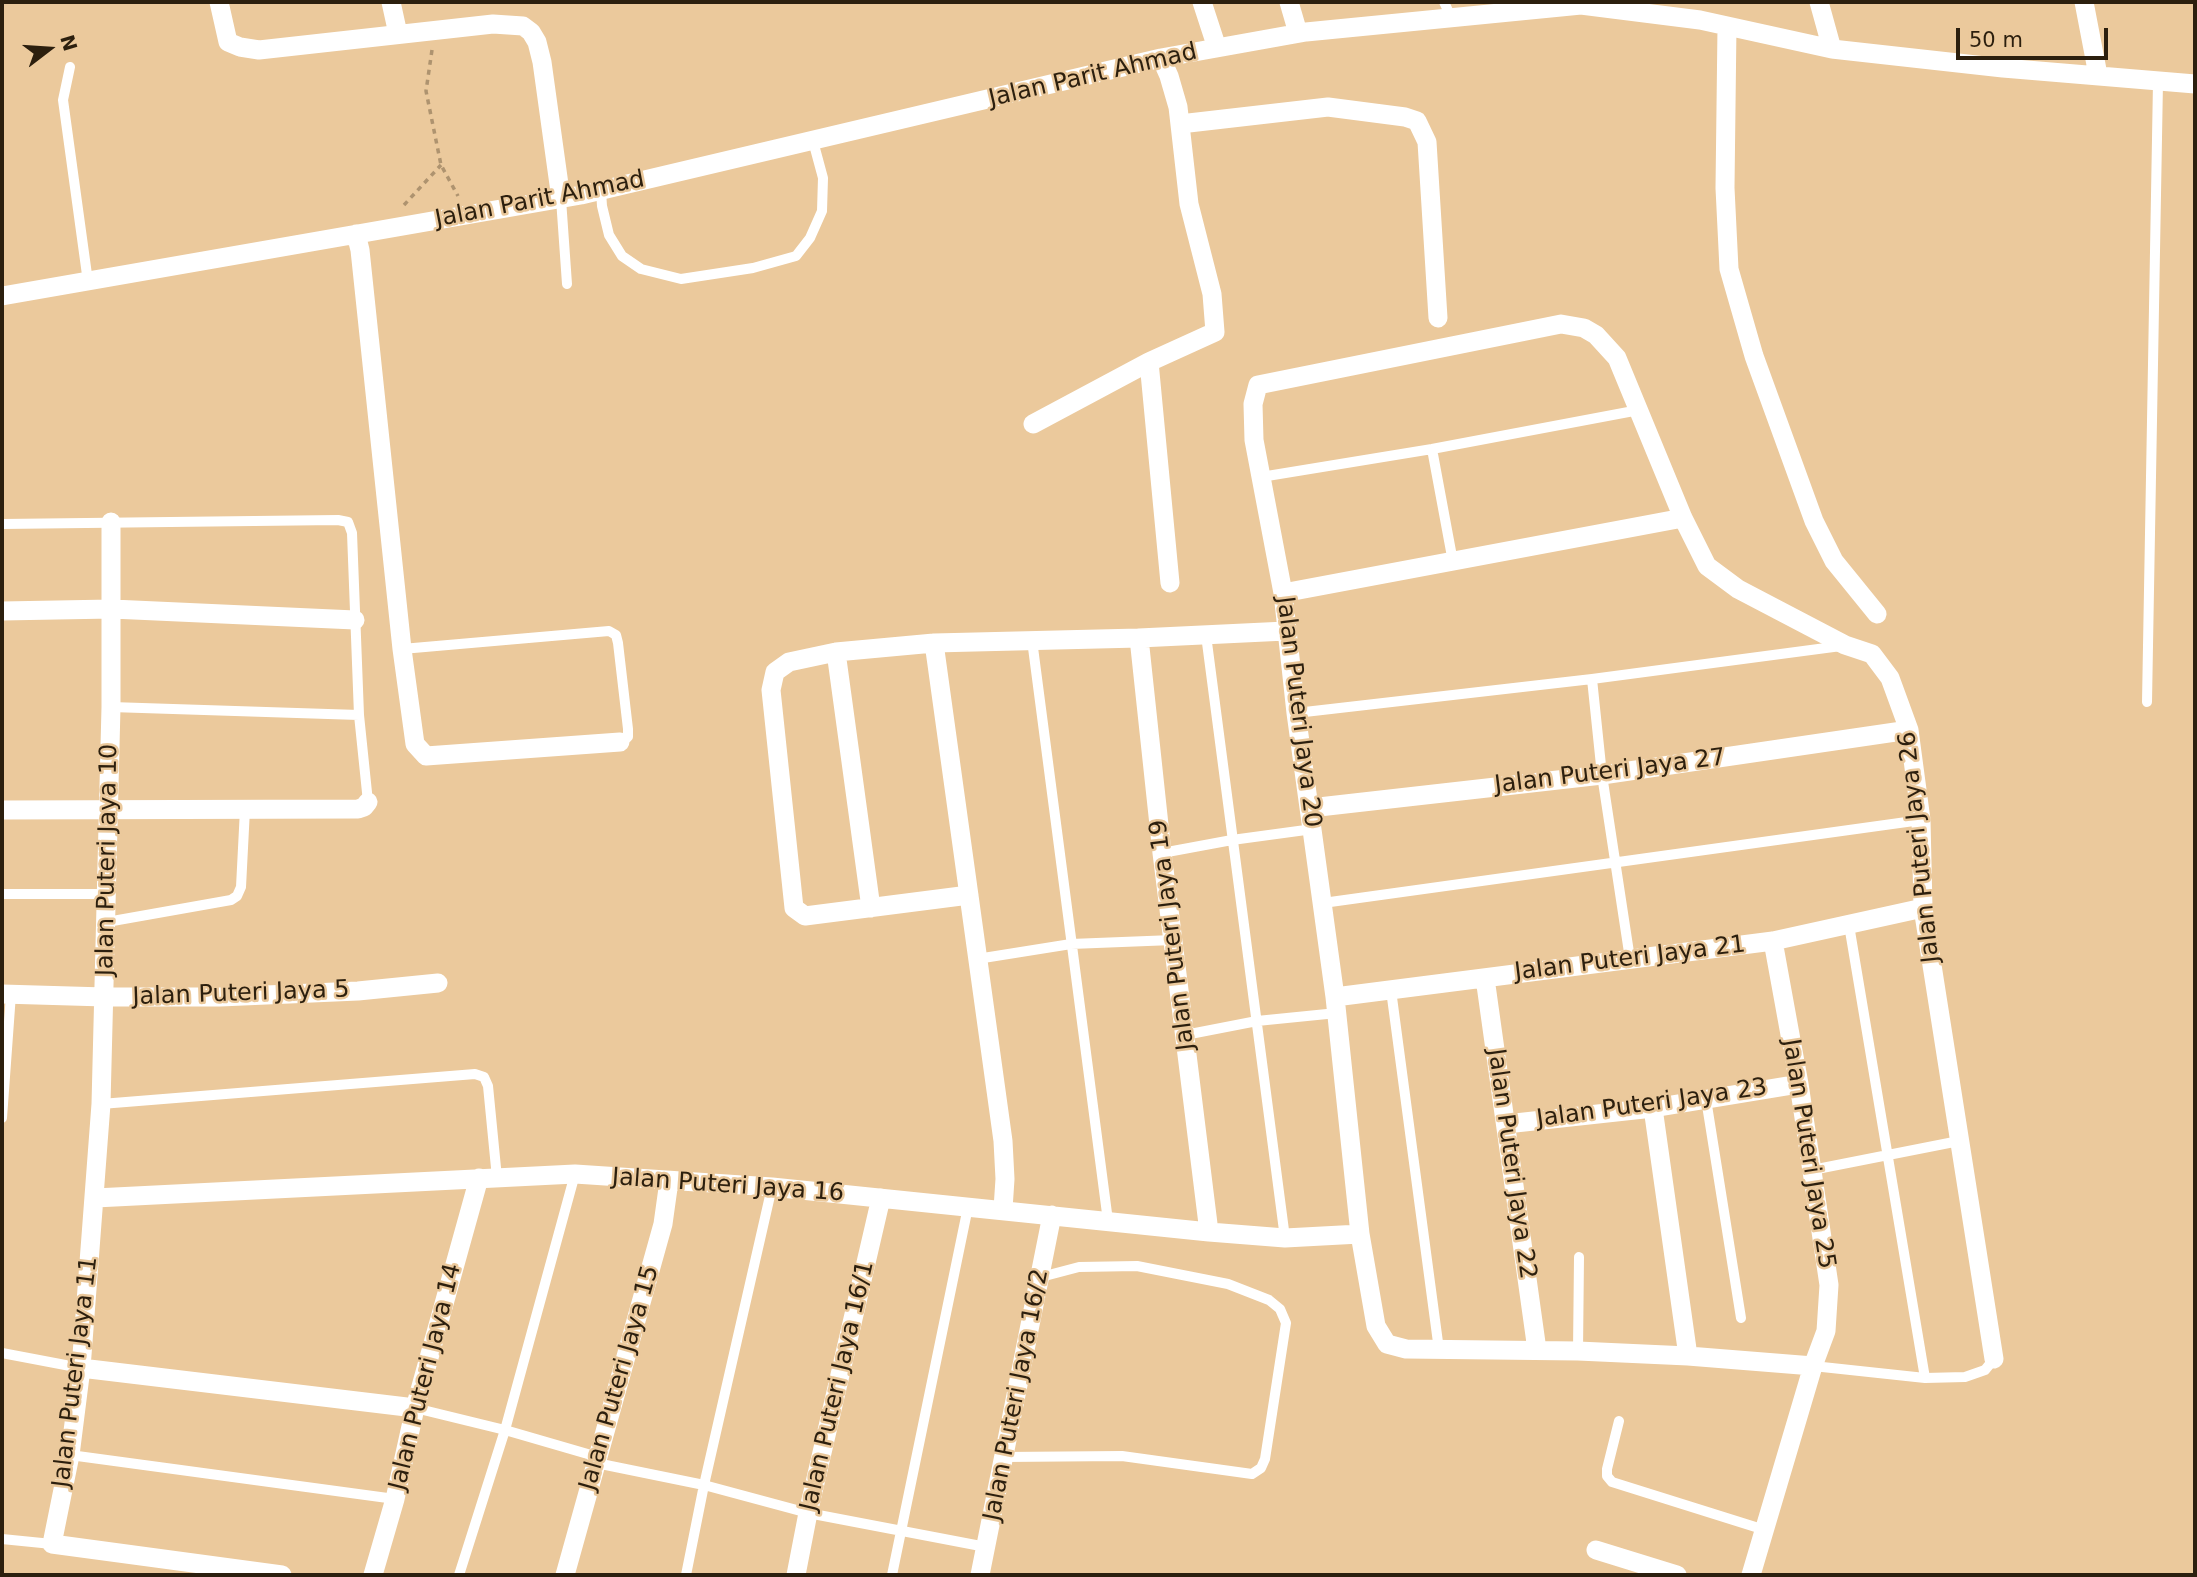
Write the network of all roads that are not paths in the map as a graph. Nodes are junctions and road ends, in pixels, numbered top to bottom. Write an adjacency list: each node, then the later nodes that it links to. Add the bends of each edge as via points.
1 (219, 2): 13 (street, via 228,42 240,47 259,50)
2 (391, 2): 13 (street)
3 (1202, 2): 14 (street)
4 (1289, 2): 12 (street)
5 (1819, 2): 15 (street)
6 (2084, 2): 18 (street)
7 (1581, 3): 8 (street, Jalan Parit Ahmad); 10 (street, Jalan Parit Ahmad)
8 (1516, 6): 9 (street, Jalan Parit Ahmad)
9 (1448, 10): 12 (street, Jalan Parit Ahmad)
10 (1697, 11): 11 (street, Jalan Parit Ahmad)
11 (1727, 26): 15 (street, Jalan Parit Ahmad); 44 (street, via 1729,269 1750,344 1814,521 1834,561)
12 (1298, 33): 14 (street, Jalan Parit Ahmad)
13 (398, 34): 24 (street, via 511,24 531,32 542,62)
14 (1217, 48): 17 (street, Jalan Parit Ahmad)
15 (1832, 49): 18 (street, Jalan Parit Ahmad)
16 (70, 67): 26 (lane, via 63,100)
17 (1165, 67): 21 (street); 22 (street, Jalan Parit Ahmad)
18 (2098, 75): 20 (street, Jalan Parit Ahmad)
19 (2195, 84): 20 (street, Jalan Parit Ahmad)
20 (2157, 89): 55 (lane)
21 (1179, 115): 29 (street, via 1328,107 1417,121 1427,142); 31 (street, via 1189,204 1212,294 1215,331)
22 (815, 146): 23 (street, Jalan Parit Ahmad); 23 (lane, via 823,177 822,211 796,256 764,265 681,279 641,269 622,256 609,235)
23 (602, 199): 24 (street, Jalan Parit Ahmad)
24 (561, 207): 25 (street, Jalan Parit Ahmad, via 481,213 381,230); 27 (lane)
25 (358, 242): 26 (street, Jalan Parit Ahmad); 52 (street)
26 (88, 282): 28 (street, Jalan Parit Ahmad)
27 (567, 284)
28 (2, 296)
29 (1438, 318)
30 (1561, 324): 32 (street, Jalan Puteri Jaya 26, via 1596,335 1618,358); 35 (street, Jalan Puteri Jaya 20, via 1258,385 1253,404)
31 (1149, 362): 33 (street); 40 (street)
32 (1639, 410): 34 (lane); 36 (street, Jalan Puteri Jaya 26)
33 (1034, 424)
34 (1432, 449): 35 (lane); 39 (lane)
35 (1261, 477): 41 (street, Jalan Puteri Jaya 20)
36 (1683, 518): 39 (street); 51 (street, Jalan Puteri Jaya 26, via 1707,566 1738,589)
37 (111, 522): 38 (lane); 42 (street, Jalan Puteri Jaya 10); 45 (lane, via 348,522)
38 (2, 524)
39 (1453, 562): 41 (street)
40 (1170, 583)
41 (1283, 593): 46 (street, Jalan Puteri Jaya 20)
42 (112, 609): 43 (street); 45 (street); 56 (street, Jalan Puteri Jaya 10)
43 (2, 611)
44 (1877, 614)
45 (355, 620): 58 (lane)
46 (1286, 631): 47 (street); 57 (street, Jalan Puteri Jaya 20)
47 (1206, 635): 48 (street); 69 (lane)
48 (1139, 638): 49 (street); 70 (street, Jalan Puteri Jaya 19)
49 (1032, 639): 50 (street); 82 (lane)
50 (934, 643): 53 (street); 74 (street)
51 (1845, 645): 54 (lane); 59 (street, Jalan Puteri Jaya 26, via 1872,654 1890,678)
52 (402, 649): 60 (street, via 415,744 426,756); 60 (lane, via 609,631 618,643 628,729 628,737)
53 (836, 652): 76 (street); 76 (street, via 789,662 775,672 771,690 794,908 805,916)
54 (1592, 679): 57 (lane); 61 (lane)
55 (2147, 702)
56 (111, 706): 58 (lane); 66 (street, Jalan Puteri Jaya 10)
57 (1296, 713): 63 (street, Jalan Puteri Jaya 20)
58 (359, 715): 62 (lane)
59 (1909, 730): 61 (street, Jalan Puteri Jaya 27); 67 (street, Jalan Puteri Jaya 26)
60 (620, 742)
61 (1602, 775): 63 (street, Jalan Puteri Jaya 27); 71 (lane)
62 (368, 802): 64 (street, via 358,809)
63 (1310, 808): 68 (street, Jalan Puteri Jaya 20)
64 (244, 809): 66 (street); 78 (lane, via 237,896)
65 (2, 810): 66 (street)
66 (107, 810): 73 (street, Jalan Puteri Jaya 10)
67 (1921, 820): 71 (lane); 77 (street, Jalan Puteri Jaya 26)
68 (1312, 829): 69 (lane); 75 (street, Jalan Puteri Jaya 20)
69 (1233, 839): 70 (lane); 91 (lane)
70 (1162, 853): 80 (street, Jalan Puteri Jaya 19)
71 (1615, 863): 75 (lane); 84 (lane)
72 (2, 894): 73 (lane)
73 (108, 894): 78 (street, Jalan Puteri Jaya 10)
74 (969, 895): 76 (street); 83 (street)
75 (1323, 902): 90 (street, Jalan Puteri Jaya 20)
76 (871, 908)
77 (1923, 908): 79 (street, Jalan Puteri Jaya 21); 99 (street, Jalan Puteri Jaya 26)
78 (107, 922): 89 (street, Jalan Puteri Jaya 10)
79 (1849, 925): 81 (street, Jalan Puteri Jaya 21); 100 (lane)
80 (1173, 940): 82 (lane); 92 (street, Jalan Puteri Jaya 19)
81 (1773, 941): 84 (street, Jalan Puteri Jaya 21); 93 (street, Jalan Puteri Jaya 25)
82 (1070, 944): 83 (lane); 111 (lane)
83 (977, 959): 109 (street, via 1003,1141)
84 (1630, 959): 85 (street, Jalan Puteri Jaya 21)
85 (1486, 978): 87 (street, Jalan Puteri Jaya 21); 98 (street, Jalan Puteri Jaya 22)
86 (438, 983): 89 (street, Jalan Puteri Jaya 5, via 358,991)
87 (1391, 990): 90 (street, Jalan Puteri Jaya 21); 118 (lane)
88 (6, 994): 89 (street, Jalan Puteri Jaya 5); 97 (lane)
89 (105, 997): 95 (street, Jalan Puteri Jaya 10)
90 (1336, 1005): 91 (lane); 113 (street, Jalan Puteri Jaya 20)
91 (1257, 1021): 92 (lane); 114 (lane)
92 (1185, 1035): 112 (street, Jalan Puteri Jaya 19)
93 (1799, 1084): 94 (street, Jalan Puteri Jaya 23); 101 (street, Jalan Puteri Jaya 25)
94 (1706, 1099): 96 (street, Jalan Puteri Jaya 23); 117 (lane)
95 (101, 1104): 103 (lane, via 475,1074 484,1077 488,1086); 106 (street, Jalan Puteri Jaya 10)
96 (1653, 1108): 98 (street, Jalan Puteri Jaya 23); 122 (street)
97 (2, 1118)
98 (1506, 1124): 119 (street, Jalan Puteri Jaya 22)
99 (1959, 1141): 100 (lane); 123 (street, Jalan Puteri Jaya 26)
100 (1886, 1155): 101 (lane); 126 (lane)
101 (1812, 1170): 124 (street, Jalan Puteri Jaya 25, via 1829,1285 1826,1331)
102 (575, 1174): 103 (street, Jalan Puteri Jaya 16); 104 (street, Jalan Puteri Jaya 16); 129 (lane)
103 (488, 1178): 106 (street, Jalan Puteri Jaya 16); 127 (street, Jalan Puteri Jaya 14)
104 (669, 1181): 105 (street, Jalan Puteri Jaya 16); 132 (street, Jalan Puteri Jaya 15, via 663,1224)
105 (772, 1187): 107 (street, Jalan Puteri Jaya 16); 133 (lane)
106 (95, 1198): 125 (street, Jalan Puteri Jaya 11)
107 (881, 1198): 108 (street, Jalan Puteri Jaya 16); 135 (street, Jalan Puteri Jaya 16/1)
108 (968, 1207): 109 (street, Jalan Puteri Jaya 16); 136 (lane)
109 (1003, 1209): 110 (street, Jalan Puteri Jaya 16)
110 (1052, 1215): 111 (street, Jalan Puteri Jaya 16); 116 (street, Jalan Puteri Jaya 16/2)
111 (1108, 1221): 112 (street, Jalan Puteri Jaya 16)
112 (1209, 1232): 114 (street, Jalan Puteri Jaya 16)
113 (1360, 1234): 114 (street, Jalan Puteri Jaya 16); 118 (street, Jalan Puteri Jaya 20, via 1376,1326 1387,1344)
114 (1285, 1238)
115 (1579, 1257): 120 (lane)
116 (1041, 1277): 131 (street, Jalan Puteri Jaya 16/2); 131 (lane, via 1079,1267 1137,1266 1228,1284 1269,1300 1286,1323 1265,1460 1252,1474 1122,1457)
117 (1741, 1318)
118 (1438, 1350): 119 (street)
119 (1537, 1350): 120 (street)
120 (1578, 1352): 122 (street)
121 (2, 1353): 125 (lane)
122 (1688, 1356): 124 (street)
123 (1994, 1359): 126 (lane, via 1985,1370 1965,1377)
124 (1813, 1366): 126 (lane); 137 (street, Jalan Puteri Jaya 25)
125 (81, 1368): 127 (street); 130 (street, Jalan Puteri Jaya 11)
126 (1925, 1378)
127 (415, 1408): 129 (lane); 134 (street, Jalan Puteri Jaya 14)
128 (1619, 1420): 137 (lane, via 1607,1469 1612,1482)
129 (505, 1430): 132 (lane); 144 (lane)
130 (70, 1455): 134 (lane); 139 (street, Jalan Puteri Jaya 11)
131 (1004, 1457): 140 (street, Jalan Puteri Jaya 16/2)
132 (597, 1460): 133 (lane); 145 (street, Jalan Puteri Jaya 15)
133 (704, 1485): 135 (lane); 146 (lane)
134 (395, 1499): 143 (street, Jalan Puteri Jaya 14)
135 (808, 1513): 136 (lane); 147 (street, Jalan Puteri Jaya 16/1)
136 (903, 1530): 140 (lane); 148 (lane)
137 (1765, 1530): 151 (street, Jalan Puteri Jaya 25)
138 (2, 1539): 139 (lane)
139 (52, 1544): 142 (street)
140 (986, 1547): 149 (street, Jalan Puteri Jaya 16/2)
141 (1596, 1550): 150 (street)
142 (282, 1575)
143 (373, 1575)
144 (458, 1575)
145 (565, 1575)
146 (687, 1575)
147 (796, 1575)
148 (892, 1575)
149 (980, 1575)
150 (1677, 1575)
151 (1751, 1575)

